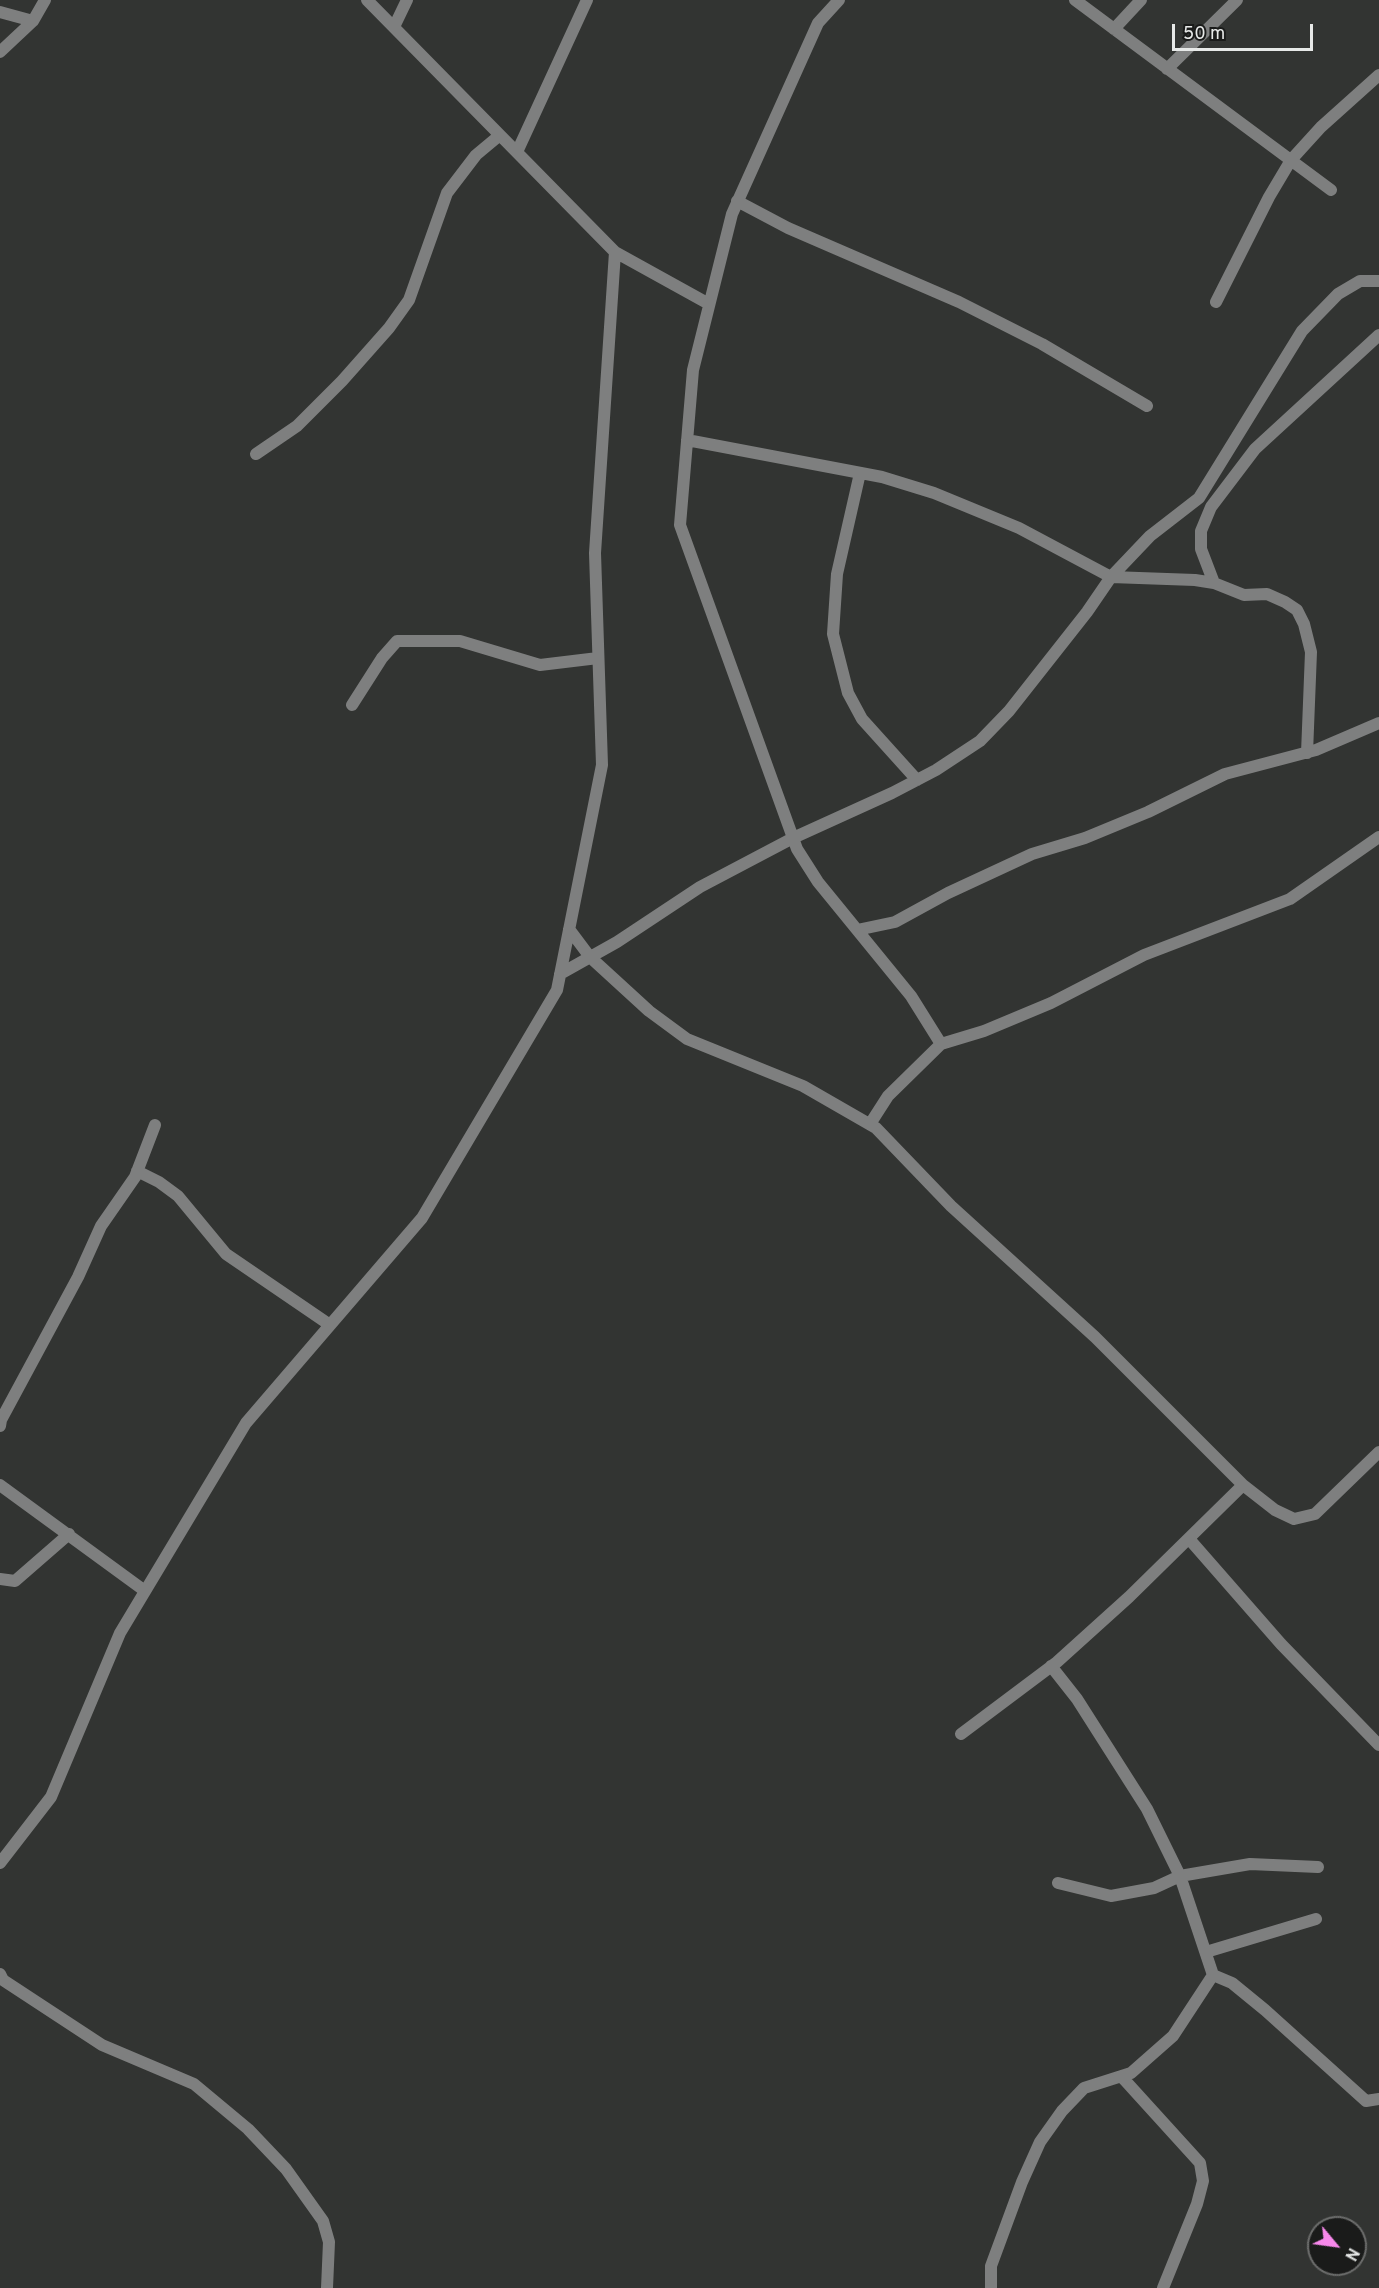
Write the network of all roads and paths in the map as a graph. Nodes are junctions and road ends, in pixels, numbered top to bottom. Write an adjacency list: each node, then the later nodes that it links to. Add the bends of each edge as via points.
1 (45, 0): 10 (street)
2 (367, 0): 11 (street)
3 (407, 0): 11 (street)
4 (587, 0): 17 (street)
5 (839, 0): 20 (street, via 818,23)
6 (1075, 0): 12 (street)
7 (1141, 0): 12 (street)
8 (1237, 0): 14 (street)
9 (0, 12): 10 (street)
10 (33, 21): 13 (street)
11 (394, 27): 16 (street)
12 (1114, 29): 14 (street)
13 (0, 52)
14 (1167, 69): 18 (street)
15 (1379, 75): 18 (street)
16 (500, 135): 17 (street); 28 (street, via 476,155 447,193 409,300 389,328 297,426)
17 (517, 152): 21 (street)
18 (1291, 160): 19 (street); 23 (street)
19 (1330, 190)
20 (737, 201): 24 (street); 26 (street, via 788,228 959,302 1042,344)
21 (615, 252): 24 (street); 32 (street, via 595,553)
22 (1379, 281): 30 (street, via 1360,281 1338,294 1302,332 1199,498 1150,536)
23 (1216, 302)
24 (709, 304): 27 (street, via 693,370)
25 (1379, 335): 31 (street, via 1255,449 1211,507 1201,531 1201,549)
26 (1147, 406)
27 (687, 440): 29 (street); 38 (street, via 680,525)
28 (256, 454)
29 (860, 473): 30 (street, via 980,510); 36 (street, via 837,574 833,633 848,693 862,719)
30 (1111, 577): 31 (street); 36 (street, via 1009,711 980,741)
31 (1214, 583): 35 (street, via 1244,595 1267,594 1297,610 1301,617 1311,652)
32 (598, 658): 33 (street, via 540,665 460,641 398,641 382,658); 39 (street, via 602,765)
33 (352, 705)
34 (1379, 723): 35 (street)
35 (1307, 753): 40 (street, via 1225,774 1148,812 1032,854 895,922)
36 (917, 780): 38 (street)
37 (1379, 837): 43 (street, via 1290,899 1144,956 1051,1003)
38 (793, 838): 40 (street, via 818,882); 41 (street, via 700,887)
39 (569, 929): 41 (street); 42 (street)
40 (857, 930): 43 (street, via 911,996)
41 (590, 957): 42 (street); 44 (street, via 649,1011 687,1039 803,1086)
42 (560, 974): 47 (street, via 557,990 422,1218)
43 (941, 1044): 44 (street, via 888,1096)
44 (870, 1124): 52 (street, via 951,1206 1095,1336)
45 (155, 1125): 46 (street)
46 (137, 1171): 47 (street, via 178,1197 226,1254); 48 (street, via 101,1226)
47 (330, 1325): 56 (street, via 246,1423)
48 (0, 1426)
49 (1379, 1452): 52 (street, via 1315,1514 1294,1519 1275,1510)
50 (0, 1471): 51 (street)
51 (1, 1485): 53 (street)
52 (1243, 1485): 54 (street)
53 (69, 1534): 55 (street, via 15,1581); 56 (street)
54 (1190, 1540): 57 (street); 59 (street, via 1281,1644)
55 (0, 1579)
56 (145, 1591): 60 (street, via 120,1633 51,1797)
57 (1051, 1666): 58 (street); 62 (street, via 1077,1699 1147,1809)
58 (961, 1734)
59 (1377, 1740)
60 (0, 1863)
61 (1318, 1867): 62 (street, via 1250,1864)
62 (1180, 1876): 63 (street, via 1154,1888 1111,1896); 65 (street)
63 (1058, 1882)
64 (1316, 1919): 65 (street)
65 (1206, 1952): 67 (street)
66 (0, 1974): 70 (street, via 3,1980 102,2045 194,2084 248,2129 286,2169 323,2222 329,2242)
67 (1213, 1975): 68 (street, via 1173,2036 1131,2073); 69 (street, via 1232,1983 1265,2010 1366,2101)
68 (1121, 2076): 71 (street, via 1084,2088 1040,2142 991,2266); 72 (street, via 1200,2163 1203,2181 1197,2204)
69 (1379, 2099)
70 (327, 2288)
71 (991, 2288)
72 (1163, 2288)

